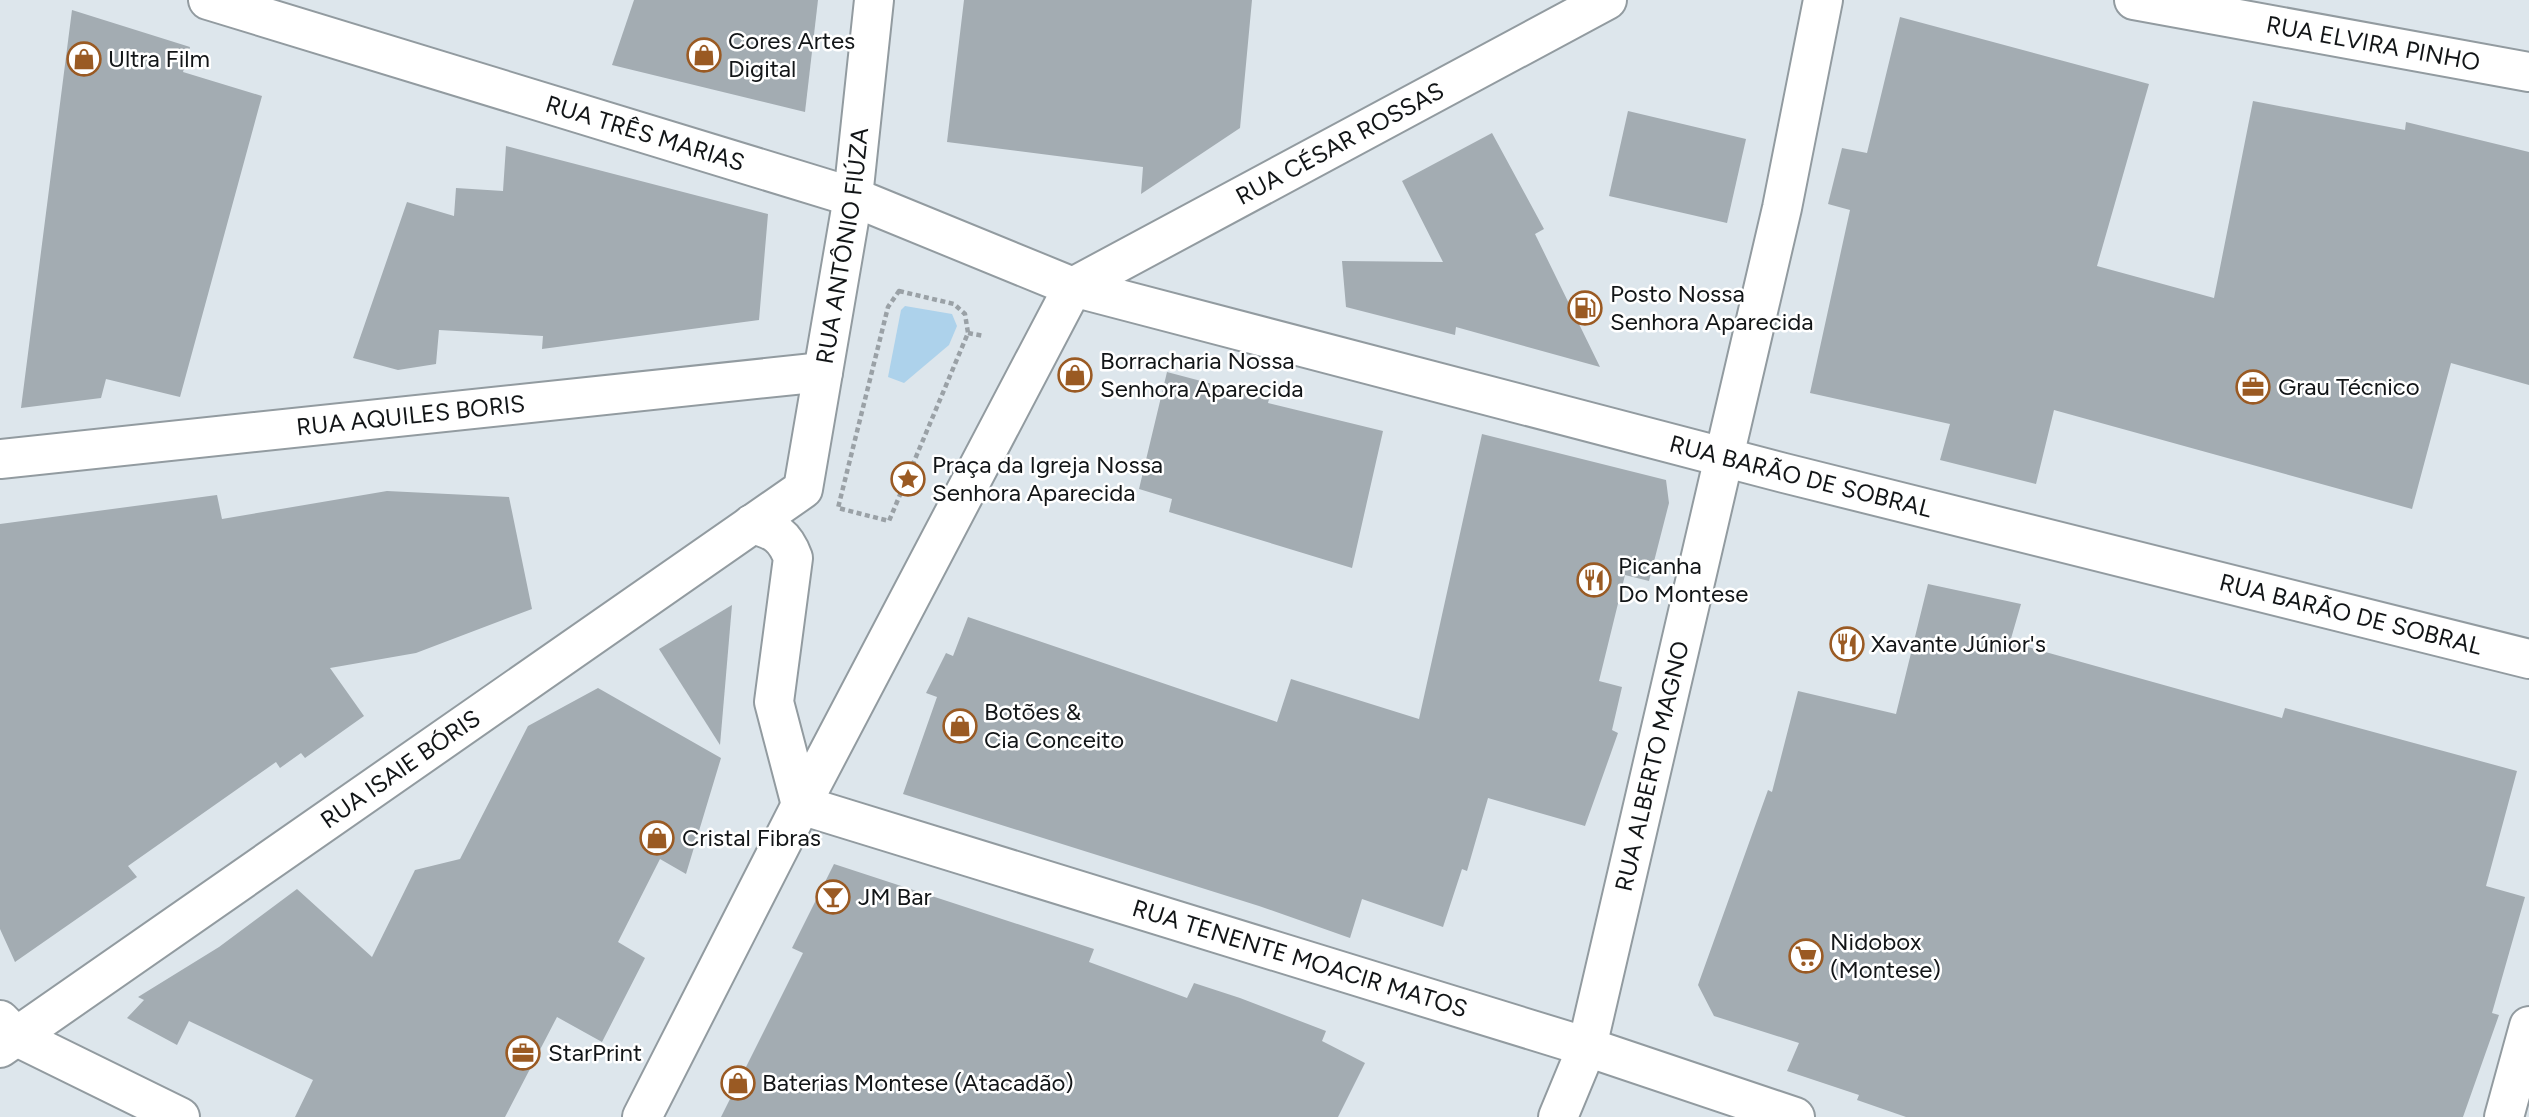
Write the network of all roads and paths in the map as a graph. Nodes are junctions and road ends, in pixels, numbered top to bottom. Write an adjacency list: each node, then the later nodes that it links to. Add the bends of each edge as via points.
1 (208, 0): 7 (main road, RUA TRÊS MARIAS)
2 (874, 0): 7 (main road, RUA ANTÔNIO FIÚZA)
3 (1607, 0): 8 (main road, RUA CÉSAR ROSSAS)
4 (1823, 0): 12 (main road, RUA ALBERTO MAGNO, via 1782,208)
5 (2134, 0): 6 (main road, RUA ELVIRA PINHO)
6 (2529, 72)
7 (853, 197): 8 (main road, RUA TRÊS MARIAS); 11 (main road, RUA ANTÔNIO FIÚZA)
8 (1073, 287): 12 (main road, RUA BARÃO DE SOBRAL); 17 (main road)
9 (968, 333): 9 (path, via 889,521 838,508 888,307 899,291 954,304 965,314); 10 (path)
10 (984, 336)
11 (823, 372): 13 (main road, RUA AQUILES BORIS); 14 (main road, RUA ANTÔNIO FIÚZA)
12 (1724, 457): 16 (main road, RUA BARÃO DE SOBRAL); 20 (main road, RUA ALBERTO MAGNO)
13 (0, 459)
14 (803, 489): 15 (main road, RUA ISAIE BÓRIS)
15 (752, 524): 17 (main road, via 787,539 793,558 774,702); 19 (main road, RUA ISAIE BÓRIS)
16 (2529, 659)
17 (801, 805): 20 (main road, RUA TENENTE MOACIR MATOS); 22 (main road)
18 (2529, 1026): 25 (main road)
19 (6, 1035): 21 (main road)
20 (1587, 1047): 23 (main road, RUA ALBERTO MAGNO); 24 (main road, RUA TENENTE MOACIR MATOS)
21 (180, 1117)
22 (642, 1117)
23 (1558, 1117)
24 (1795, 1117)
25 (2504, 1117)

